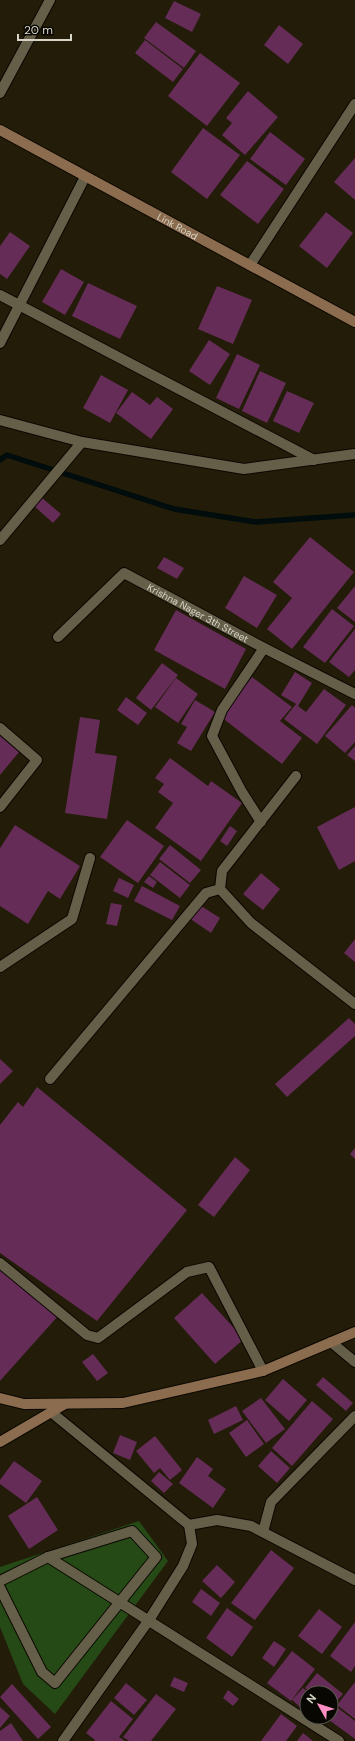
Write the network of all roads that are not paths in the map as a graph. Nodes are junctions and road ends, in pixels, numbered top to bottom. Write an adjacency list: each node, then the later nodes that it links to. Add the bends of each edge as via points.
1 (50, 0): 2 (street)
2 (0, 93)
3 (355, 104): 6 (street)
4 (0, 130): 5 (street, Link Road)
5 (86, 176): 6 (street, Link Road); 8 (street)
6 (250, 266): 9 (street, Link Road)
7 (0, 295): 8 (street)
8 (19, 305): 10 (street); 14 (street)
9 (355, 322)
10 (0, 343)
11 (0, 420): 12 (street)
12 (82, 442): 14 (street, via 244,469); 15 (street)
13 (355, 454): 14 (street)
14 (314, 460)
15 (0, 540)
16 (58, 638): 17 (street, Krishna Nager 3th Street, via 124,573)
17 (264, 648): 18 (street, Krishna Nager 3th Street); 22 (street, via 222,710 212,736)
18 (355, 694)
19 (0, 728): 21 (street, via 37,760)
20 (296, 776): 22 (street)
21 (0, 807)
22 (260, 822): 24 (street, via 222,871)
23 (90, 858): 25 (street, via 72,919)
24 (220, 889): 26 (street, via 251,923); 27 (street, via 206,893)
25 (0, 967)
26 (355, 1004)
27 (50, 1079)
28 (0, 1264): 32 (street, via 87,1335 98,1338 187,1272 210,1267)
29 (355, 1332): 30 (street)
30 (331, 1342): 31 (street); 32 (street)
31 (355, 1362)
32 (263, 1371): 34 (street, via 123,1403)
33 (0, 1398): 34 (street, via 24,1404)
34 (65, 1404): 35 (street)
35 (51, 1412): 37 (street); 38 (street)
36 (355, 1416): 39 (street, via 270,1502)
37 (0, 1442)
38 (189, 1525): 39 (street, via 217,1520 251,1526); 45 (street, via 192,1544 189,1552)
39 (263, 1532): 41 (street)
40 (48, 1557): 42 (street); 44 (street); 44 (street, via 132,1531 156,1557)
41 (355, 1580)
42 (0, 1581)
43 (0, 1588): 44 (street, via 42,1672 55,1683)
44 (119, 1602): 45 (street)
45 (149, 1620): 46 (street); 47 (street)
46 (63, 1741)
47 (339, 1741)

